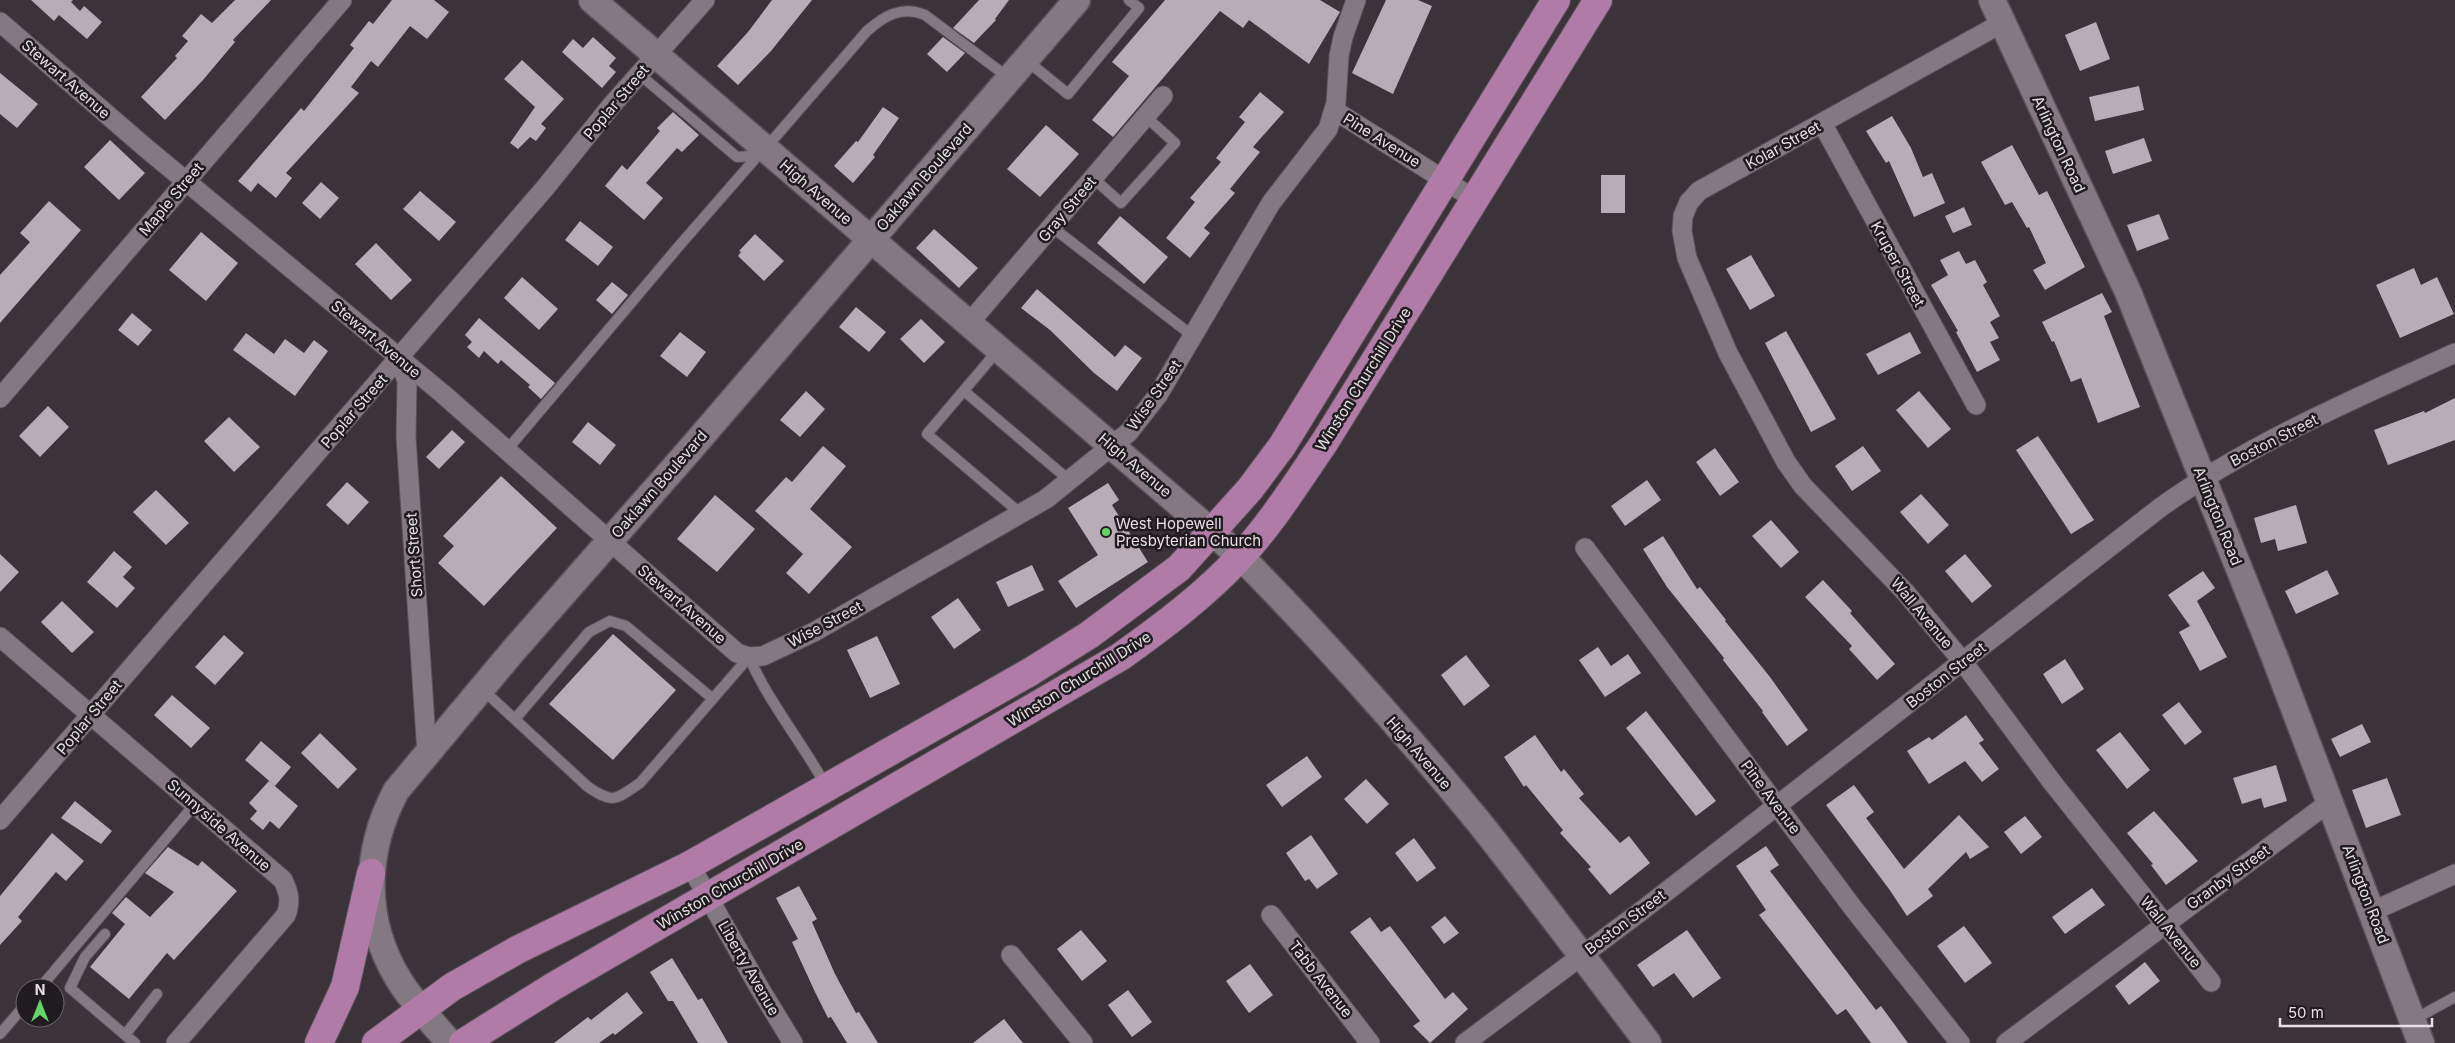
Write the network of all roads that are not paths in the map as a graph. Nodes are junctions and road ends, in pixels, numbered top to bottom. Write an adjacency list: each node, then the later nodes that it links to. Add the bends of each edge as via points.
1 (342, 0): 19 (street, Maple Street)
2 (592, 0): 11 (street, High Avenue)
3 (705, 0): 11 (street, Poplar Street)
4 (1076, 0): 12 (street, Oaklawn Boulevard)
5 (1129, 0): 12 (lane, via 1139,8 1068,94)
6 (1356, 0): 14 (street, Pine Avenue, via 1339,56)
7 (1556, 0): 20 (highway)
8 (1598, 0): 21 (highway, Winston Churchill Drive)
9 (1997, 11): 16 (street, Kolar Street); 35 (street, Arlington Road, via 2128,292)
10 (0, 22): 19 (street, Stewart Avenue)
11 (647, 64): 17 (street, High Avenue); 29 (street, Poplar Street)
12 (1017, 69): 17 (lane, via 917,11 898,11 884,17 867,31); 23 (street, Oaklawn Boulevard)
13 (1163, 96): 15 (street, Gray Street)
14 (1334, 110): 20 (street, Pine Avenue); 26 (street, Wise Street, via 1328,129 1271,203)
15 (1146, 116): 18 (street, Gray Street); 18 (lane, via 1175,143 1121,203)
16 (1822, 123): 25 (street, Kolar Street, via 1699,191 1689,202 1682,230 1688,258); 32 (street, Kruper Street)
17 (764, 148): 23 (street, High Avenue); 34 (lane)
18 (1093, 178): 22 (street, Gray Street)
19 (186, 181): 29 (street, Stewart Avenue); 31 (street, Maple Street)
20 (1446, 181): 21 (street, Pine Avenue); 38 (highway, via 1282,446)
21 (1474, 199): 41 (highway, Winston Churchill Drive, via 1324,443)
22 (1052, 227): 24 (street, Gray Street); 26 (lane)
23 (870, 239): 24 (street, High Avenue); 39 (street, Oaklawn Boulevard)
24 (970, 322): 27 (street, High Avenue)
25 (1719, 332): 44 (street, Wall Avenue, via 1786,462 1802,486 1906,593)
26 (1194, 337): 33 (street, Wise Street, via 1158,395 1129,432)
27 (1000, 348): 30 (lane); 33 (street, High Avenue)
28 (2455, 353): 35 (street, Boston Street, via 2238,456)
29 (399, 358): 34 (street, Stewart Avenue); 47 (street, Poplar Street); 49 (street, Short Street, via 408,381 406,437)
30 (964, 391): 36 (lane); 37 (lane, via 927,434)
31 (0, 398)
32 (1976, 405)
33 (1113, 446): 36 (street, Wise Street); 38 (street, High Avenue)
34 (507, 450): 39 (street, Stewart Avenue)
35 (2203, 477): 44 (street, Boston Street); 51 (street, Arlington Road)
36 (1069, 480): 37 (street, Wise Street, via 1046,499)
37 (1020, 513): 43 (street, Wise Street, via 814,632 763,656)
38 (1213, 532): 41 (street, High Avenue); 50 (highway, via 1178,568 1089,635)
39 (610, 541): 43 (street, Stewart Avenue, via 737,653); 45 (street, Oaklawn Boulevard)
40 (1585, 548): 53 (street, Pine Avenue)
41 (1241, 557): 58 (highway, Winston Churchill Drive, via 1158,630 1120,657); 64 (street, High Avenue, via 1430,764)
42 (0, 637): 47 (street, Sunnyside Avenue)
43 (749, 657): 46 (lane); 50 (lane, via 761,684 806,750)
44 (1963, 662): 53 (street, Boston Street); 61 (street, Wall Avenue, via 2058,790)
45 (482, 688): 48 (lane); 49 (street, Oaklawn Boulevard)
46 (713, 699): 48 (lane, via 626,626 610,621 589,632); 48 (lane, via 640,783 620,796 606,798 588,787)
47 (90, 715): 52 (street, Sunnyside Avenue); 54 (street, Poplar Street)
48 (515, 720)
49 (427, 754): 56 (street, Oaklawn Boulevard, via 396,791 386,811 376,838)
50 (827, 789): 55 (highway)
51 (2331, 801): 59 (street, Arlington Road); 61 (street, Granby Street)
52 (195, 804): 65 (lane); 75 (street, Sunnyside Avenue, via 283,880 289,893 289,906 286,915)
53 (1778, 804): 64 (street, Boston Street); 85 (street, Pine Avenue, via 1853,908)
54 (0, 820)
55 (690, 865): 58 (street, Liberty Avenue); 69 (highway, via 517,950)
56 (371, 873): 69 (street, Oaklawn Boulevard, via 376,930 400,982); 76 (highway, via 345,988)
57 (2455, 874): 59 (street)
58 (708, 897): 79 (highway, Winston Churchill Drive); 80 (street, Liberty Avenue)
59 (2373, 911): 71 (street, Arlington Road)
60 (1271, 915): 82 (street, Tabb Avenue)
61 (2164, 924): 66 (street, Wall Avenue); 86 (street, Granby Street)
62 (105, 934): 73 (lane, via 85,957 70,988)
63 (1011, 955): 81 (street)
64 (1581, 955): 83 (street, Boston Street); 84 (street, High Avenue)
65 (48, 978)
66 (2211, 982)
67 (157, 994): 73 (lane)
68 (2455, 997): 71 (lane)
69 (420, 1008): 77 (highway); 78 (street, Oaklawn Boulevard)
70 (15, 1017): 72 (lane)
71 (2416, 1032)
72 (0, 1034)
73 (124, 1034): 74 (lane)
74 (135, 1043)
75 (176, 1043)
76 (319, 1043)
77 (376, 1043)
78 (450, 1043)
79 (462, 1043)
80 (794, 1043)
81 (1082, 1043)
82 (1370, 1043)
83 (1465, 1043)
84 (1648, 1043)
85 (1960, 1043)
86 (2006, 1043)

